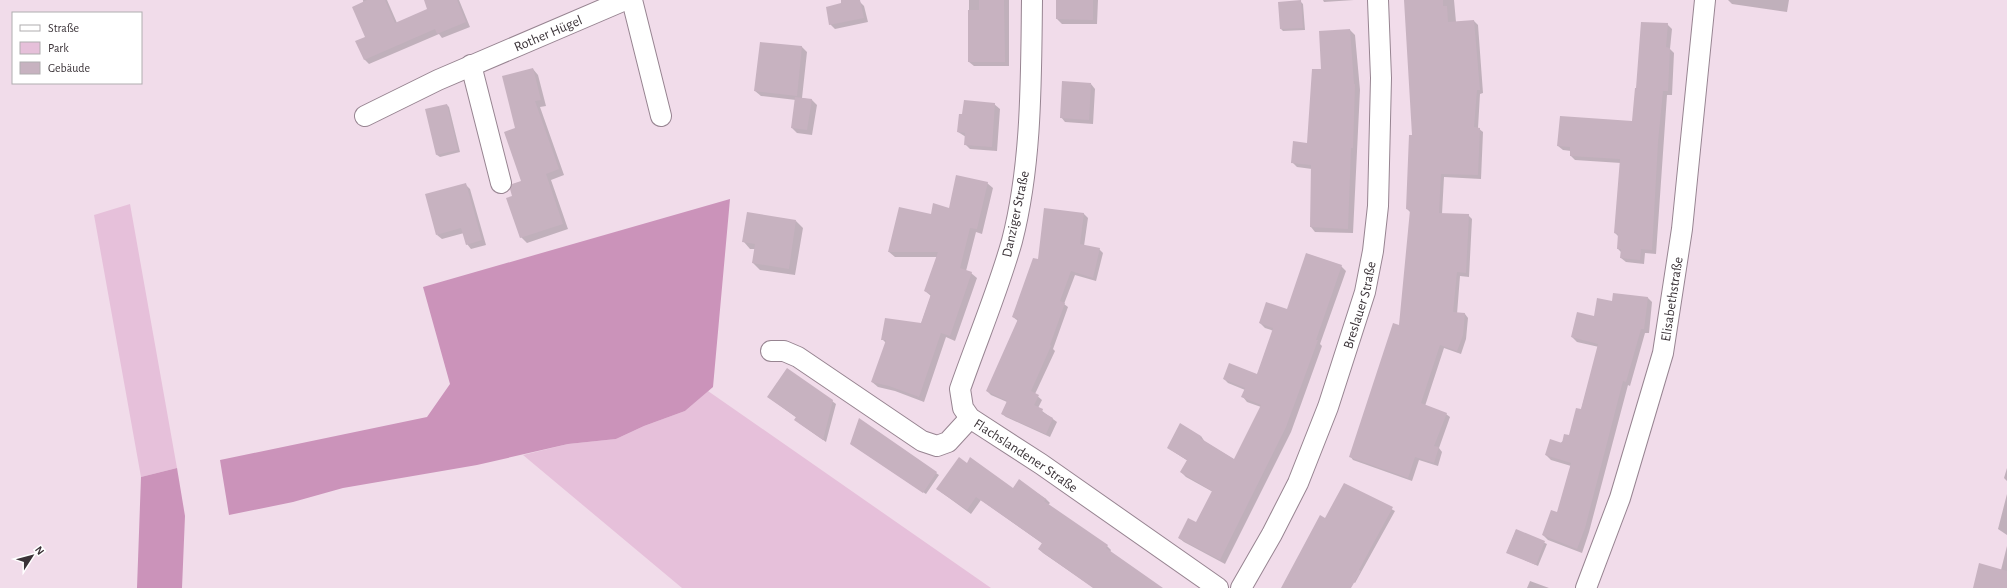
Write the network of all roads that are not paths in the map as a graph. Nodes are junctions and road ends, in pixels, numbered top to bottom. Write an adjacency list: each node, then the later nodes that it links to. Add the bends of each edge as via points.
1 (625, 0): 6 (street, Rother Hügel)
2 (632, 0): 8 (street)
3 (1032, 0): 11 (street, Danziger Straße, via 1025,167 1012,241 960,389 963,408)
4 (1378, 0): 13 (street, Breslauer Straße, via 1381,78 1378,206 1365,292 1328,407 1298,483)
5 (1705, 0): 14 (street, Elisabethstraße, via 1682,229 1663,353 1620,498)
6 (471, 65): 7 (street, Rother Hügel); 9 (street)
7 (365, 116)
8 (661, 116)
9 (501, 183)
10 (771, 351): 11 (street, Flachslandener Straße, via 784,351 798,358 922,440 937,446 948,442)
11 (970, 418): 12 (street, Flachslandener Straße, via 1041,464)
12 (1218, 588)
13 (1241, 588)
14 (1586, 588)

